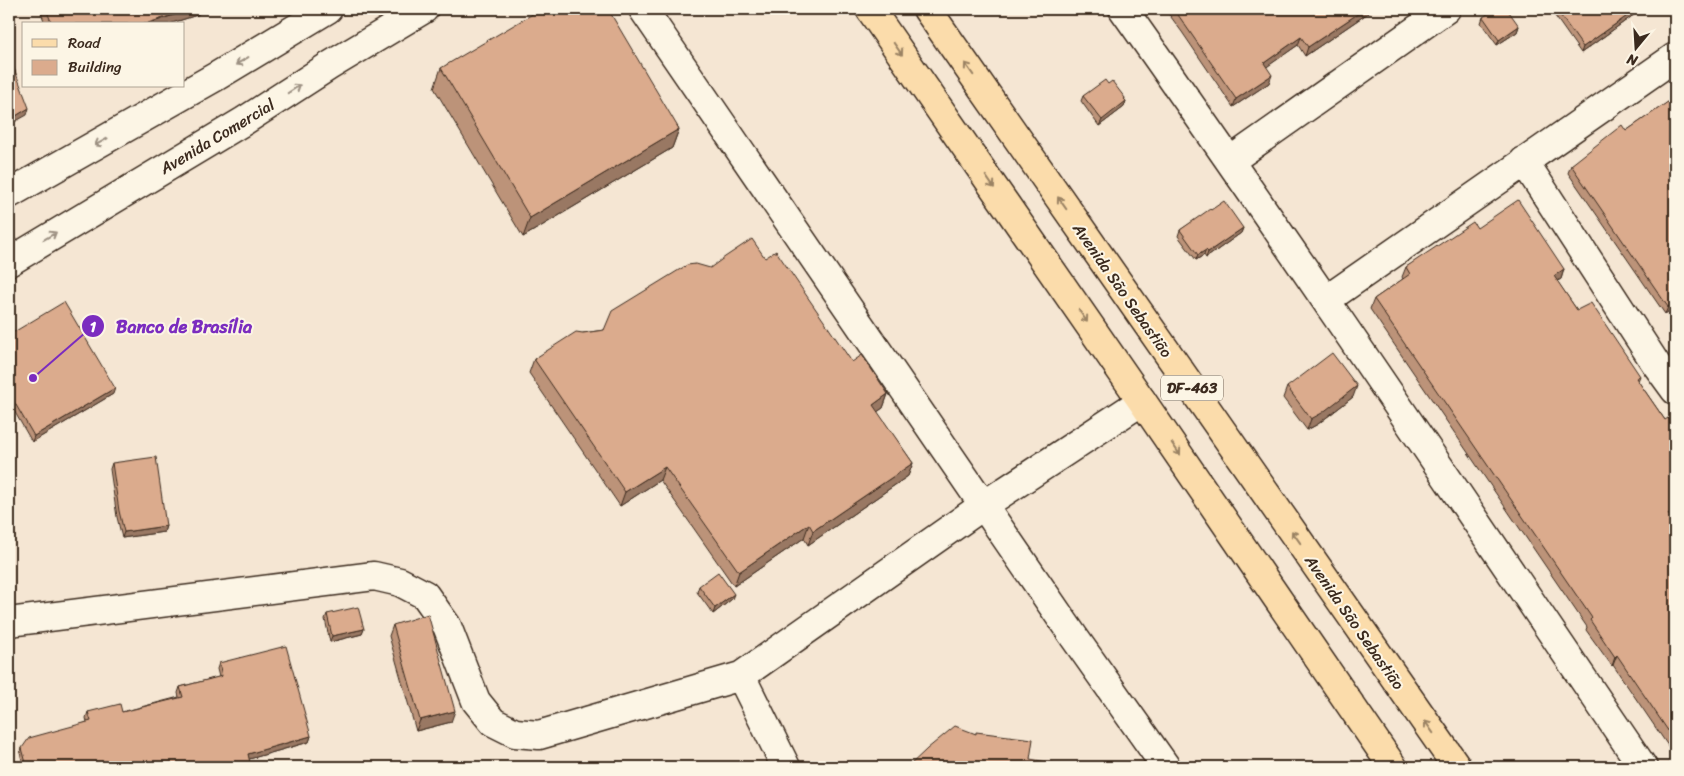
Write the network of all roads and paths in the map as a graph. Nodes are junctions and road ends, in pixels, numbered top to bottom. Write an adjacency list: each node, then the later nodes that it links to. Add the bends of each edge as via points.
1 (328, 9): 11 (street, one-way to 11)
2 (424, 9): 12 (street, Avenida Comercial, one-way to 2)
3 (643, 9): 17 (street)
4 (870, 9): 16 (main road, DF-463, one-way to 16)
5 (927, 9): 23 (main road, Avenida São Sebastião / DF-463, one-way to 5)
6 (1123, 9): 9 (street)
7 (1446, 9): 9 (street)
8 (1675, 57): 10 (street)
9 (1230, 160): 13 (street)
10 (1524, 161): 13 (street); 14 (street)
11 (9, 194)
12 (9, 262)
13 (1326, 300): 24 (street)
14 (1666, 357): 15 (street)
15 (1675, 390)
16 (1142, 401): 17 (street); 22 (main road, DF-463, one-way to 22)
17 (984, 505): 19 (street); 21 (street)
18 (9, 622): 19 (street, via 374,576 400,582 425,595 448,626 476,702 493,722 515,733 539,735)
19 (741, 676): 20 (street)
20 (786, 767)
21 (1166, 767)
22 (1393, 767)
23 (1457, 767)
24 (1643, 767)

